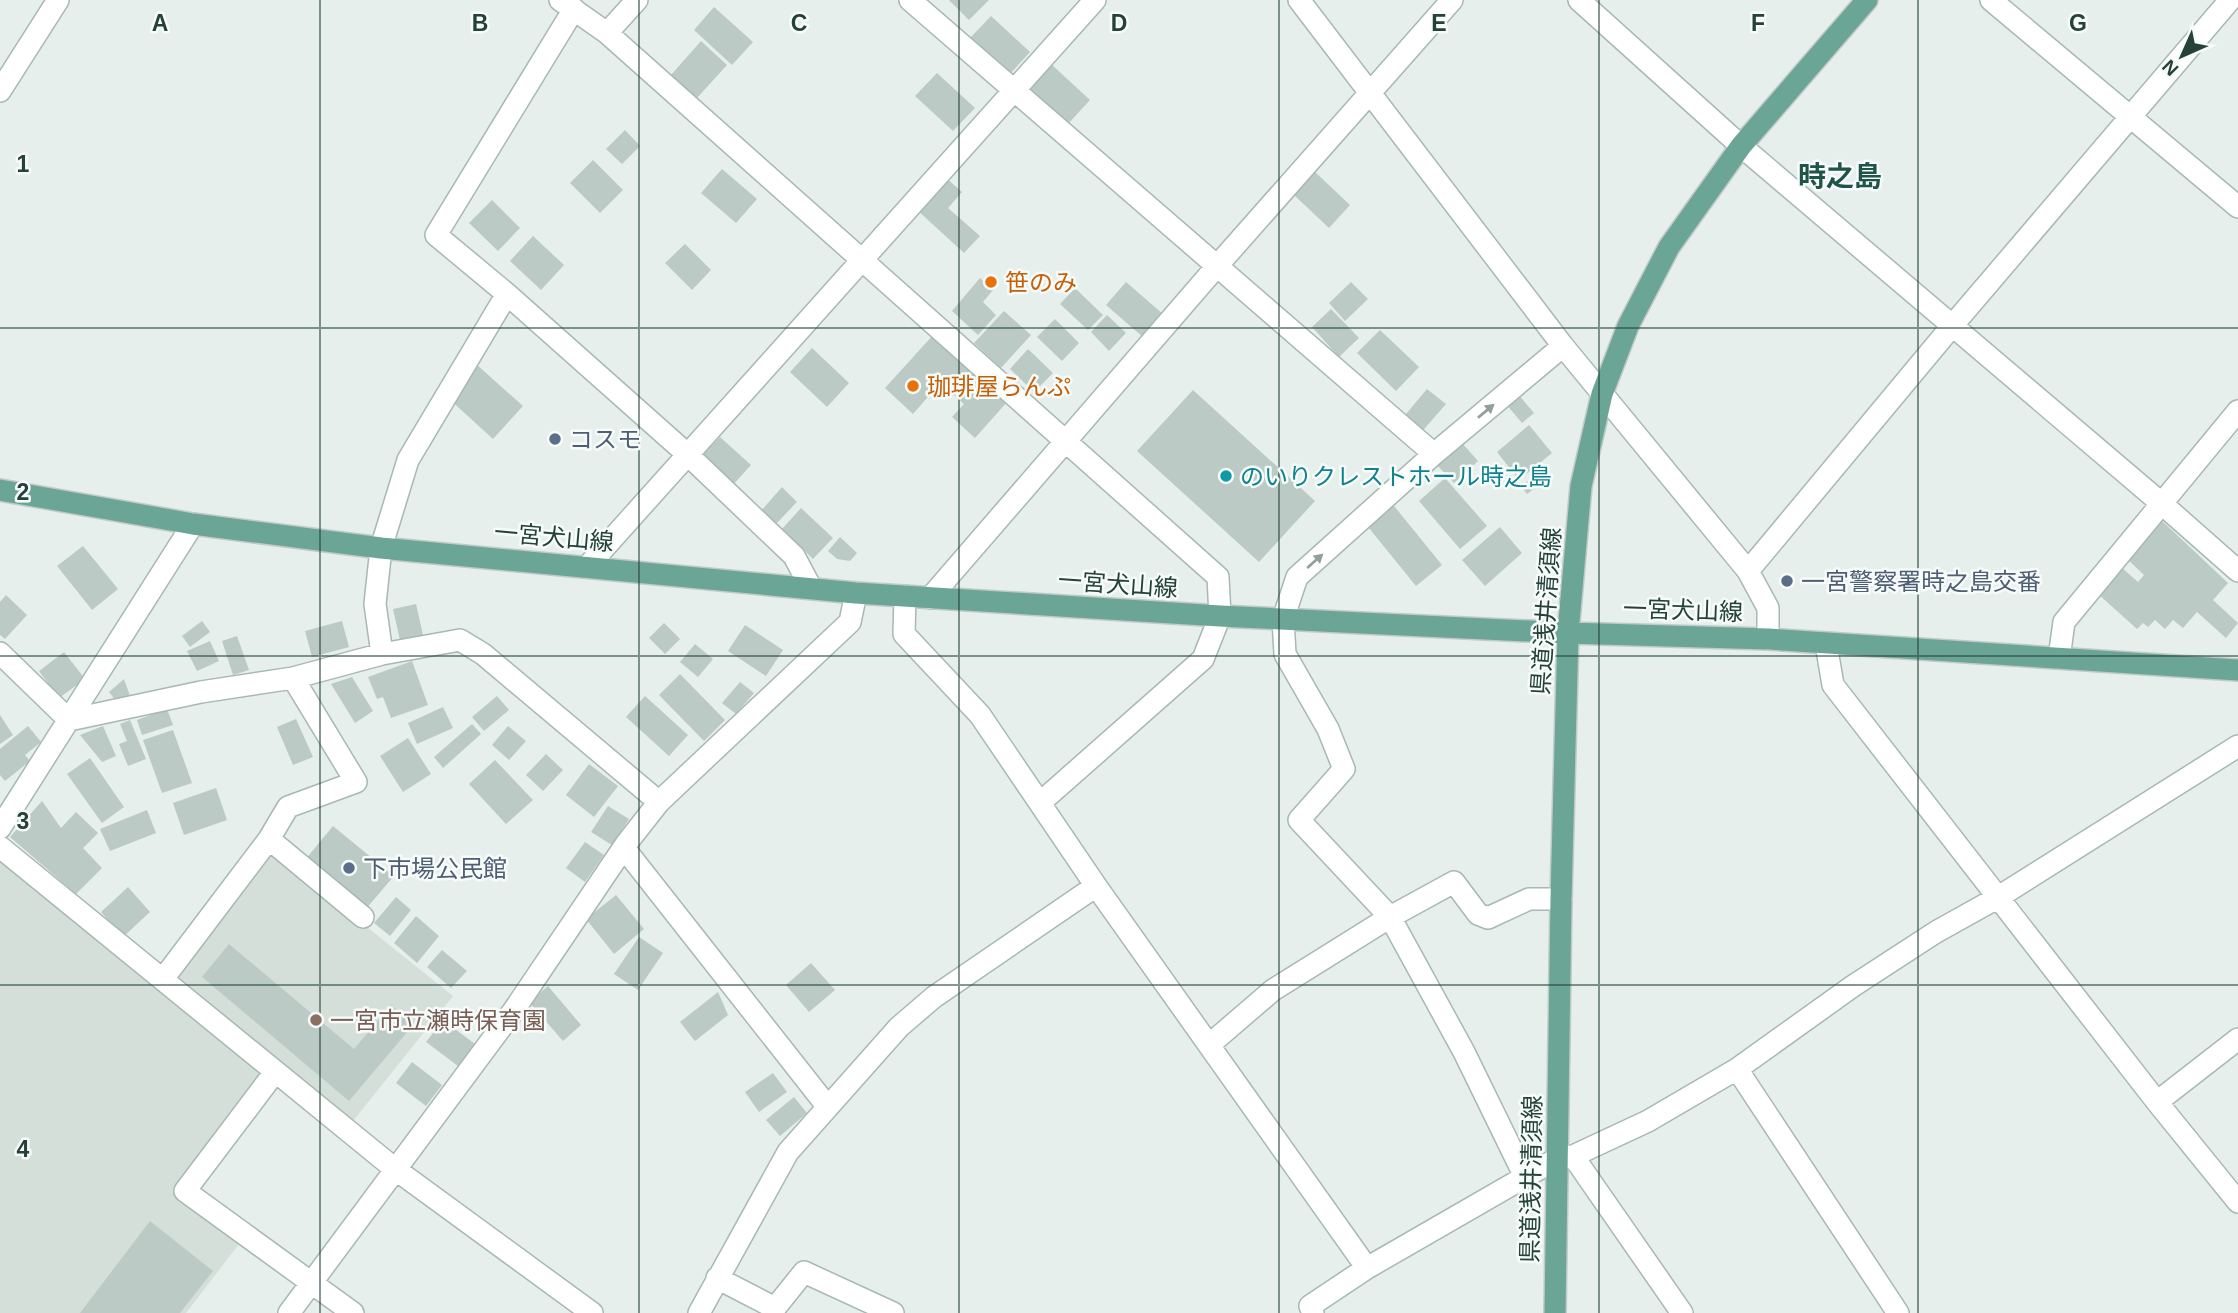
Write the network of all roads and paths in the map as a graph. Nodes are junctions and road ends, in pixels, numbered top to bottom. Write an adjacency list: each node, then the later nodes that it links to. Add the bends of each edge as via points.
1 (58, 0): 13 (street)
2 (636, 0): 12 (street)
3 (910, 0): 14 (street)
4 (1095, 0): 14 (street)
5 (1299, 0): 15 (street)
6 (1452, 0): 15 (street)
7 (1579, 0): 17 (street)
8 (1867, 0): 17 (main road, 県道浅井清須線)
9 (1991, 0): 16 (street)
10 (2230, 0): 16 (street)
11 (567, 5): 12 (street); 21 (street, via 436,235)
12 (607, 33): 19 (street)
13 (0, 91)
14 (1014, 92): 19 (street); 20 (street)
15 (1372, 93): 20 (street); 23 (street)
16 (2129, 117): 18 (street); 22 (street)
17 (1741, 146): 22 (street); 24 (main road, 県道浅井清須線, via 1670,247 1628,326)
18 (2238, 207)
19 (864, 260): 26 (street); 27 (street)
20 (1217, 266): 26 (street); 28 (street)
21 (507, 294): 27 (street); 32 (street, via 408,460)
22 (1952, 326): 30 (street); 34 (street)
23 (1563, 345): 24 (street); 28 (street, one-way to 23)
24 (1602, 394): 34 (street); 42 (main road, 県道浅井清須線, via 1581,486)
25 (2238, 411): 30 (street)
26 (1066, 440): 39 (street); 40 (street, via 1218,577)
27 (687, 454): 33 (street); 36 (street, via 794,556)
28 (1434, 454): 41 (street, one-way to 28, via 1297,577)
29 (0, 491): 31 (main road, 一宮犬山線)
30 (2161, 503): 35 (street); 47 (street, via 2064,622)
31 (193, 524): 32 (main road, 一宮犬山線); 50 (street)
32 (381, 548): 33 (main road, 一宮犬山線); 46 (street, via 375,604)
33 (587, 567): 36 (main road, 一宮犬山線)
34 (1748, 571): 43 (street, via 1769,608)
35 (2238, 571)
36 (811, 588): 37 (main road, 一宮犬山線)
37 (856, 593): 38 (main road, 一宮犬山線); 52 (street, via 850,622)
38 (905, 596): 39 (main road, 一宮犬山線); 53 (street, via 904,634 979,715)
39 (930, 598): 40 (main road, 一宮犬山線)
40 (1220, 616): 41 (main road, 一宮犬山線); 53 (street, via 1203,660)
41 (1283, 619): 42 (main road, 一宮犬山線); 61 (street, via 1285,654 1328,729 1344,769 1299,820)
42 (1568, 633): 43 (main road, 一宮犬山線); 60 (main road, 県道浅井清須線)
43 (1768, 639): 44 (main road, 一宮犬山線)
44 (1826, 644): 47 (main road, 一宮犬山線); 59 (street, via 1833,685)
45 (0, 653): 50 (street)
46 (382, 654): 49 (street); 52 (street, via 460,639)
47 (2059, 658): 48 (main road, 一宮犬山線)
48 (2238, 670)
49 (293, 678): 50 (street); 55 (street, via 356,782 288,807)
50 (69, 720): 54 (street)
51 (2238, 746): 59 (street)
52 (659, 802): 57 (street)
53 (1041, 802): 58 (street)
54 (0, 828)
55 (269, 839): 62 (street); 63 (street)
56 (0, 847): 63 (street)
57 (624, 848): 69 (street); 71 (street, via 514,1010)
58 (1096, 886): 65 (street); 69 (street, via 934,997 899,1027)
59 (1997, 898): 66 (street, via 1853,986); 68 (street)
60 (1561, 899): 61 (street, via 1529,899 1488,918 1478,914 1454,882); 70 (main road, 県道浅井清須線)
61 (1390, 917): 65 (street, via 1273,990); 72 (street)
62 (363, 918)
63 (163, 979): 67 (street)
64 (2238, 1039): 68 (street)
65 (1209, 1045): 74 (street)
66 (1737, 1069): 70 (street, via 1648,1121); 85 (street)
67 (275, 1072): 71 (street); 76 (street, via 185,1191)
68 (2157, 1102): 73 (street)
69 (827, 1106): 75 (street, via 788,1152)
70 (1566, 1157): 72 (street); 83 (main road, 県道浅井清須線); 84 (street)
71 (395, 1169): 76 (street); 79 (street)
72 (1525, 1177): 74 (street)
73 (2238, 1202)
74 (1367, 1268): 82 (street, via 1310,1306)
75 (717, 1278): 80 (street); 81 (street, via 775,1308 804,1272)
76 (312, 1283): 77 (street); 78 (street)
77 (289, 1313)
78 (353, 1313)
79 (592, 1313)
80 (699, 1313)
81 (893, 1313)
82 (1313, 1313)
83 (1555, 1313)
84 (1682, 1313)
85 (1898, 1313)

